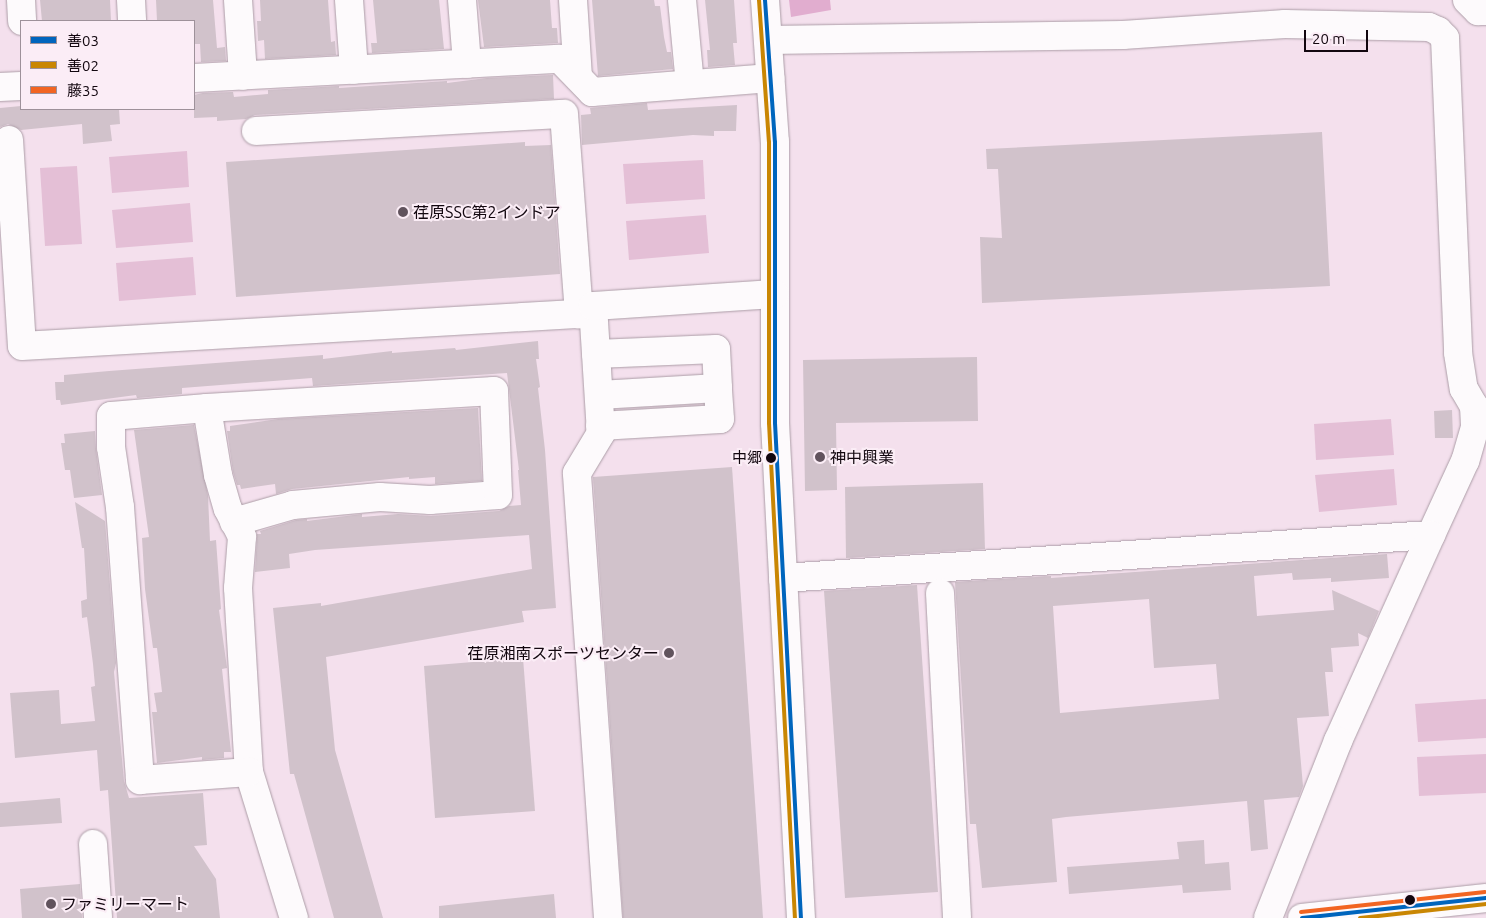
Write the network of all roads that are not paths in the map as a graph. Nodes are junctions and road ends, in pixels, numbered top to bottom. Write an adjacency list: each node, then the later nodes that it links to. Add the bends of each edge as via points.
1 (21, 0): 11 (street)
2 (131, 0): 12 (street)
3 (238, 0): 16 (street)
4 (349, 0): 15 (street)
5 (462, 0): 14 (street)
6 (573, 0): 17 (street)
7 (682, 0): 20 (street)
8 (765, 0): 13 (street)
9 (1467, 0): 10 (street, via 1478,11)
10 (1486, 12)
11 (22, 20)
12 (132, 20)
13 (768, 40): 19 (street); 34 (street, via 1123,35 1285,24 1429,27 1438,31 1445,38 1458,353 1464,389 1474,406 1475,426 1465,461)
14 (467, 64): 15 (street); 17 (street, via 560,59)
15 (354, 70): 16 (street)
16 (243, 76): 18 (street)
17 (578, 77): 20 (street, via 592,92)
18 (195, 78)
19 (770, 78): 20 (street); 25 (street, via 775,142)
20 (690, 84)
21 (20, 86): 22 (street)
22 (0, 87)
23 (256, 131): 26 (street, via 564,114)
24 (9, 140): 27 (street)
25 (774, 294): 26 (street, via 593,306); 35 (street, via 775,423)
26 (586, 313): 27 (street, via 22,346); 28 (street)
27 (10, 335)
28 (596, 354): 29 (street, via 716,349); 30 (street)
29 (718, 388): 30 (street); 32 (street, via 720,419)
30 (599, 395): 32 (street)
31 (207, 408): 33 (street, via 218,475); 33 (street, via 494,391 498,495 430,500 380,497 293,505); 37 (street, via 111,416 140,780)
32 (600, 426): 43 (street, via 601,433 577,473)
33 (234, 522): 37 (street, via 242,537 238,588)
34 (1431, 536): 35 (street); 46 (street, via 1338,742)
35 (782, 578): 44 (street)
36 (940, 592): 45 (street)
37 (249, 772): 42 (street)
38 (93, 844): 41 (street)
39 (1486, 898): 40 (street)
40 (1407, 912): 47 (street)
41 (98, 918)
42 (294, 918)
43 (608, 918)
44 (801, 918)
45 (957, 918)
46 (1268, 918)
47 (1302, 918)

